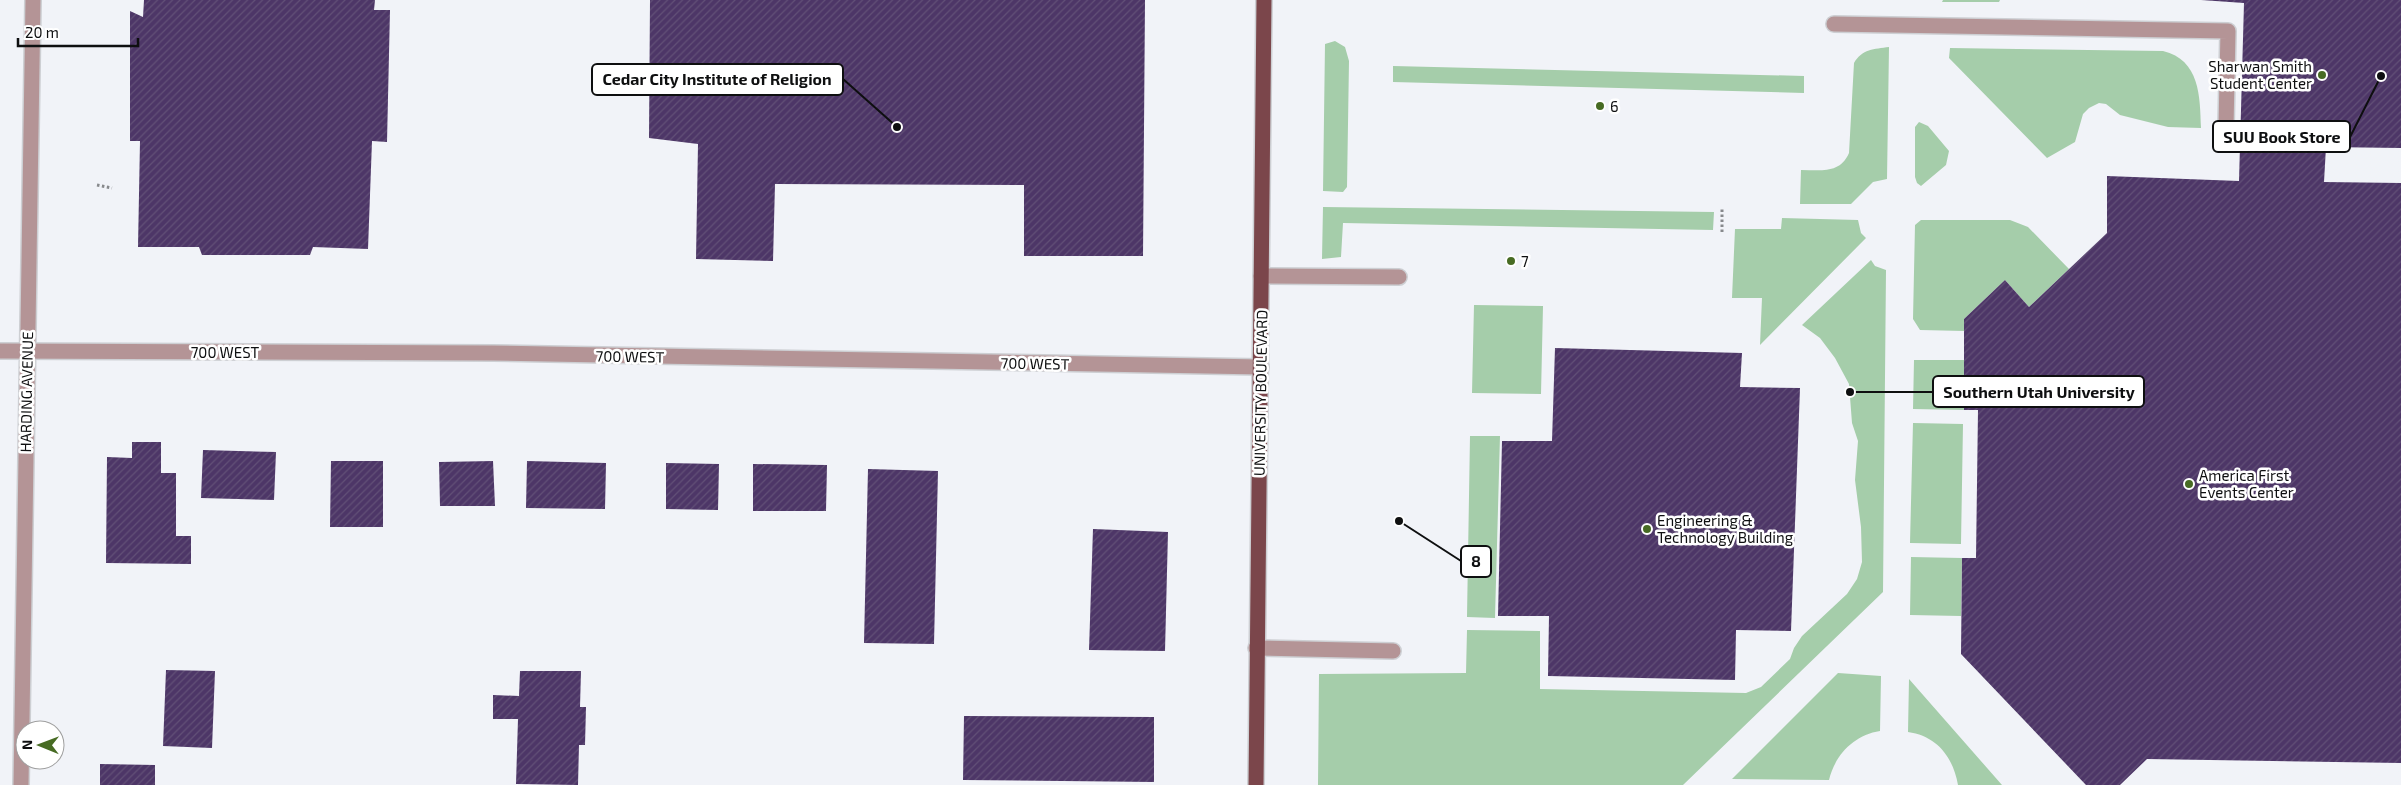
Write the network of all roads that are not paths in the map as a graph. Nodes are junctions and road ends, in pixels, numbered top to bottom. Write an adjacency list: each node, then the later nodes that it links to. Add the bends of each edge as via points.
1 (33, 0): 8 (street, HARDING AVENUE)
2 (1264, 0): 5 (main road, UNIVERSITY BOULEVARD)
3 (1834, 24): 4 (street, via 2228,31)
4 (2226, 128)
5 (1261, 276): 6 (street); 9 (main road, UNIVERSITY BOULEVARD)
6 (1399, 277)
7 (0, 351): 8 (street, 700 WEST)
8 (26, 351): 9 (street, 700 WEST, via 493,353); 12 (street, HARDING AVENUE)
9 (1261, 367): 10 (main road, UNIVERSITY BOULEVARD)
10 (1256, 648): 11 (street); 13 (main road, UNIVERSITY BOULEVARD)
11 (1392, 651)
12 (20, 785)
13 (1256, 785)

